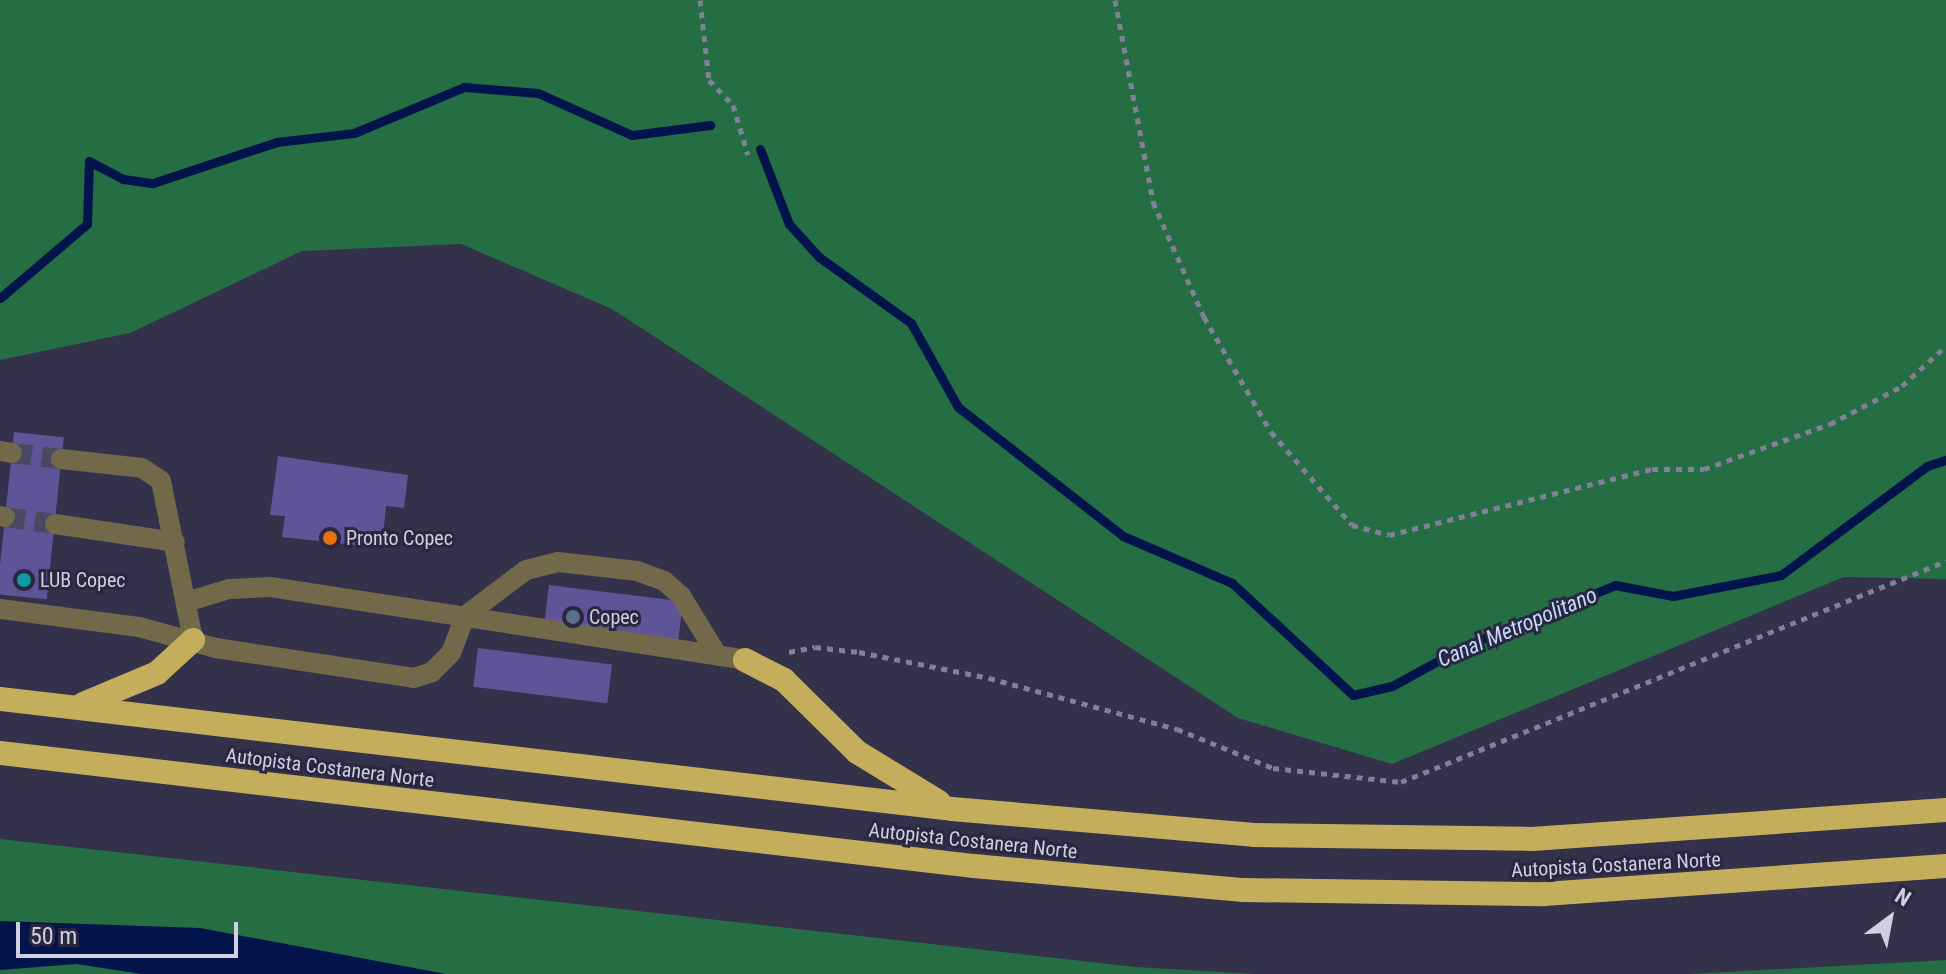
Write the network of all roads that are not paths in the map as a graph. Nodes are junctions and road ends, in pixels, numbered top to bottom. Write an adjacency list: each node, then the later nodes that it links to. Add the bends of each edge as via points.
1 (61, 459): 3 (lane, via 157,476)
2 (55, 524): 3 (lane)
3 (175, 542): 4 (lane)
4 (186, 602): 6 (lane, via 229,589 270,587); 7 (lane)
5 (0, 609): 7 (lane)
6 (465, 616): 7 (lane, via 451,653 432,672 414,678); 8 (lane); 8 (lane, via 538,565 637,571 673,588)
7 (193, 640): 11 (highway, via 133,687)
8 (716, 653): 9 (lane)
9 (745, 660): 13 (highway, via 784,680 857,752)
10 (0, 699): 11 (highway, Autopista Costanera Norte)
11 (69, 707): 13 (highway, Autopista Costanera Norte)
12 (0, 753): 15 (highway, Autopista Costanera Norte, via 958,865 1244,890 1544,894)
13 (952, 809): 14 (highway, Autopista Costanera Norte, via 1254,835 1460,840)
14 (1941, 809)
15 (1946, 866)

